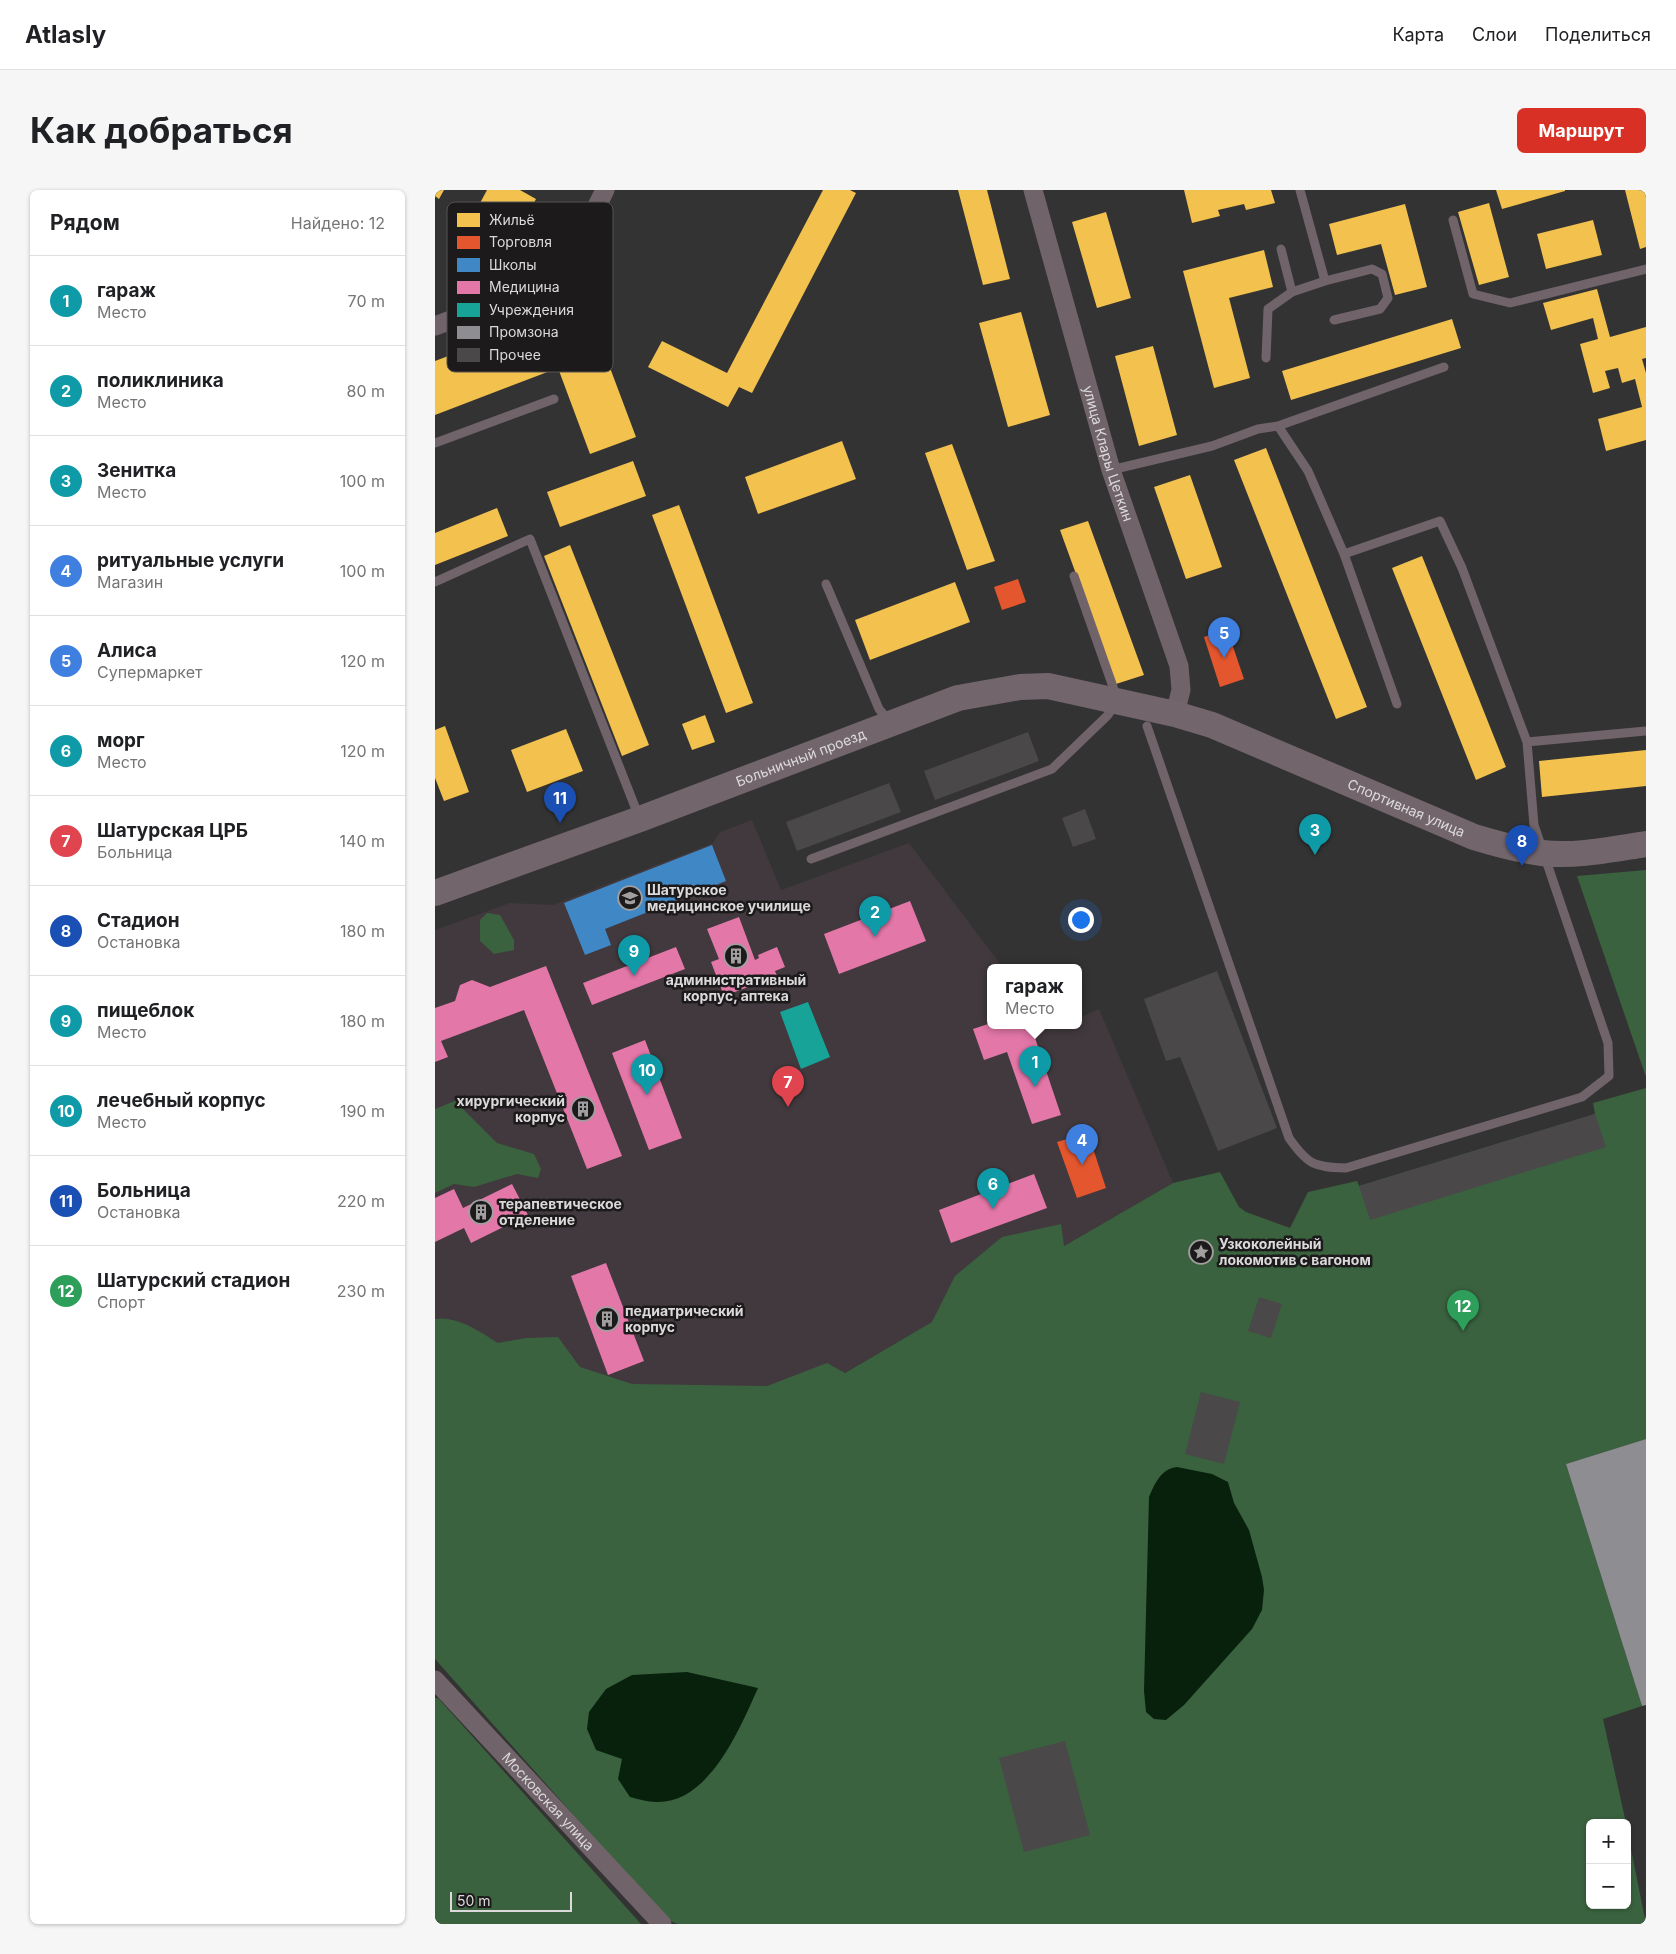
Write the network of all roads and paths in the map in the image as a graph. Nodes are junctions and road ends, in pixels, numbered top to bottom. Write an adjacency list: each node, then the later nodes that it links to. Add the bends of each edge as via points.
1 (1033, 190): 16 (street, улица Клары Цеткин)
2 (1300, 190): 6 (lane)
3 (1453, 220): 5 (lane, via 1473,294 1510,303)
4 (1281, 248): 7 (lane)
5 (1646, 269)
6 (1325, 281): 7 (lane); 8 (lane, via 1373,269 1383,274 1388,298 1380,310)
7 (1292, 292): 11 (lane, via 1268,309)
8 (1334, 320)
9 (447, 321): 10 (street)
10 (435, 326)
11 (1266, 358)
12 (1443, 367): 14 (lane)
13 (554, 398): 15 (lane)
14 (1278, 426): 16 (lane, via 1258,429 1212,446); 17 (lane, via 1308,471)
15 (435, 443)
16 (1111, 470): 23 (street, улица Клары Цеткин, via 1179,666 1181,690)
17 (1345, 554): 22 (lane); 27 (lane, via 1440,521 1462,568)
18 (1074, 576): 21 (lane)
19 (435, 582): 28 (lane, via 530,539)
20 (827, 584): 24 (lane, via 879,709)
21 (1118, 701): 23 (street, Больничный проезд); 24 (street, Больничный проезд, via 1048,686 1020,687 958,698); 31 (lane, via 1107,716 1052,769)
22 (1397, 704)
23 (1175, 714): 30 (street, Спортивная улица, via 1230,732 1474,838)
24 (890, 723): 28 (street, Больничный проезд)
25 (1147, 726): 30 (lane, via 1289,1138 1302,1157 1321,1167 1346,1168 1582,1097 1609,1076 1608,1043)
26 (1646, 731): 27 (lane)
27 (1527, 742): 30 (lane, via 1534,825)
28 (640, 819): 32 (street, Больничный проезд)
29 (1646, 844): 30 (street, Спортивная улица, via 1596,851)
30 (1545, 853)
31 (811, 859)
32 (435, 893)
33 (435, 1680): 34 (street, Московская улица)
34 (662, 1924)

